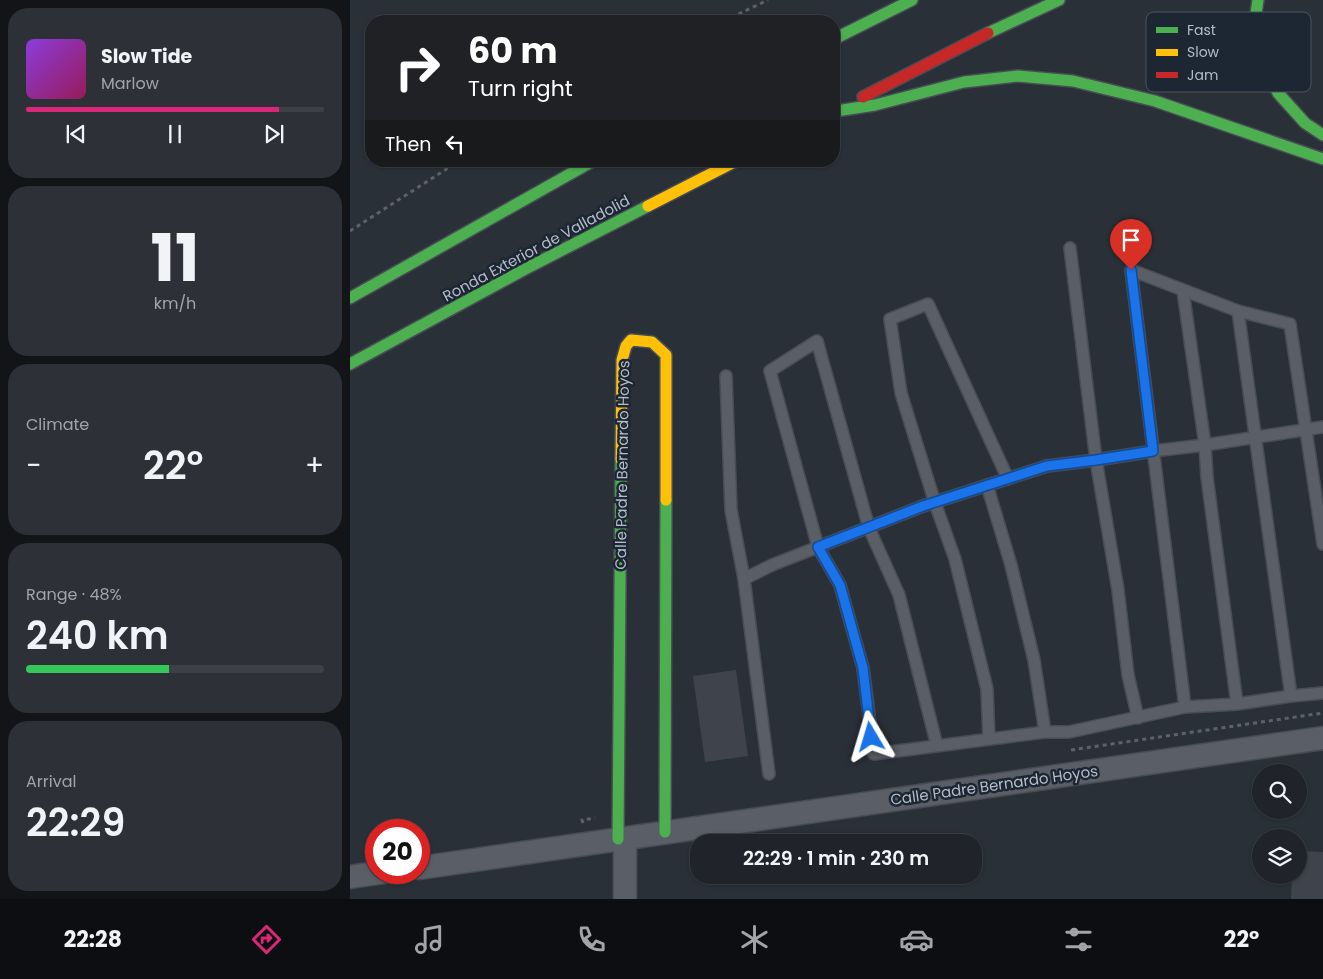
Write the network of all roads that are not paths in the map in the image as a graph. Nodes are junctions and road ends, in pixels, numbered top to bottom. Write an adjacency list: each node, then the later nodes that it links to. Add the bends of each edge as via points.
1 (912, 0): 3 (main road)
2 (1059, 0): 6 (main road)
3 (902, 3): 4 (main road)
4 (840, 36)
5 (1278, 92): 8 (main road, via 1305,124)
6 (840, 108)
7 (840, 110): 9 (main road, via 875,105 964,82 1018,76 1073,81 1155,101)
8 (1323, 135)
9 (1323, 159)
10 (582, 167): 14 (main road)
11 (724, 167): 16 (main road, Ronda Exterior de Valladolid)
12 (1070, 248): 23 (lane)
13 (1183, 291): 15 (lane); 21 (lane); 22 (lane, via 1131,270)
14 (350, 298)
15 (1238, 311): 19 (lane, via 1290,324); 20 (lane)
16 (350, 364)
17 (726, 376): 30 (lane, via 731,510)
18 (1323, 427): 19 (lane)
19 (1304, 430): 20 (lane); 28 (lane)
20 (1256, 437): 21 (lane); 32 (lane)
21 (1205, 445): 22 (lane); 33 (lane, via 1206,477)
22 (1153, 451): 23 (lane); 34 (lane)
23 (1096, 460): 24 (lane, via 1047,466); 35 (lane, via 1118,590 1128,675)
24 (1008, 479): 25 (lane); 26 (lane, via 928,304 890,319 901,393)
25 (987, 485): 26 (lane); 36 (lane, via 1034,660)
26 (935, 503): 27 (lane); 38 (lane, via 955,559 985,680)
27 (869, 528): 29 (lane); 29 (lane, via 816,341 770,371); 39 (lane, via 899,595)
28 (1323, 544)
29 (818, 547): 30 (lane); 39 (lane, via 840,585 863,668 874,754)
30 (744, 579): 40 (lane)
31 (1323, 693): 32 (lane)
32 (1291, 696): 33 (lane)
33 (1237, 704): 34 (lane)
34 (1185, 707): 35 (lane)
35 (1138, 718): 36 (lane, via 1069,732)
36 (1045, 732): 38 (lane)
37 (1323, 738): 41 (street, Calle Padre Bernardo Hoyos)
38 (989, 739): 39 (lane)
39 (937, 746)
40 (768, 774)
41 (665, 832): 42 (street, Calle Padre Bernardo Hoyos); 42 (main road, Calle Padre Bernardo Hoyos, via 668,716 666,355 652,342 631,340 622,360)
42 (621, 838): 43 (street, Calle Padre Bernardo Hoyos); 46 (street)
43 (430, 866)
44 (365, 875): 45 (street)
45 (350, 877)
46 (625, 899)

